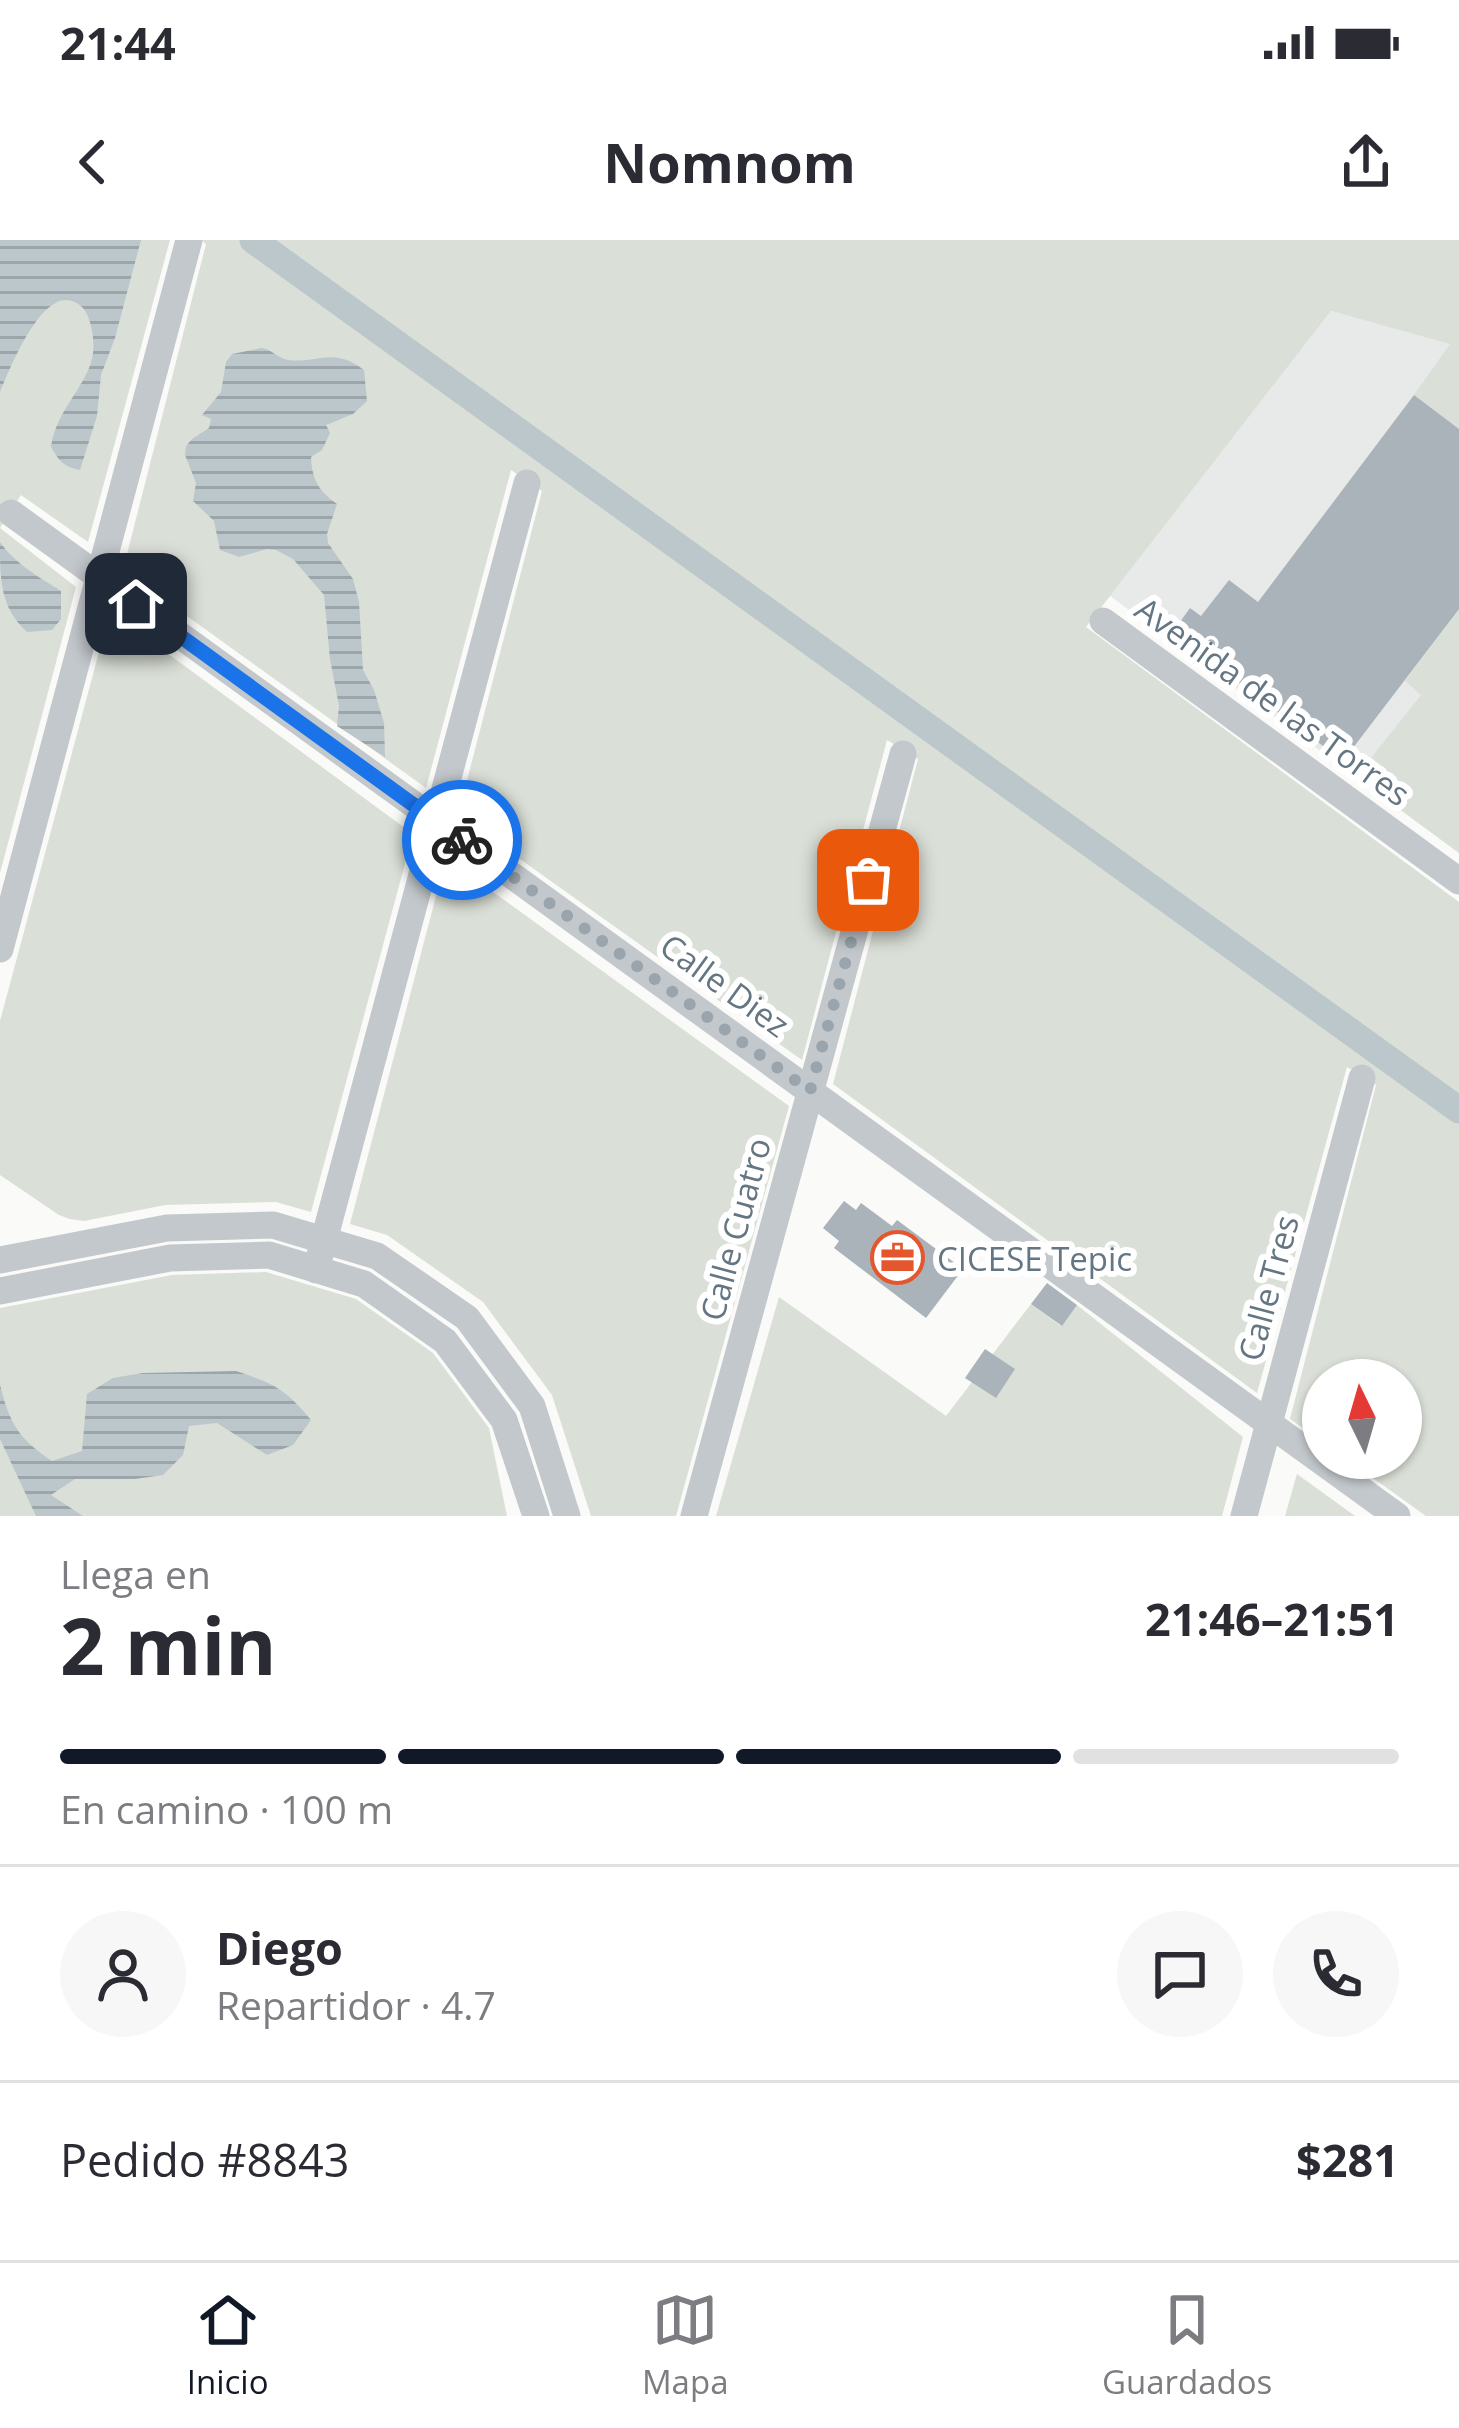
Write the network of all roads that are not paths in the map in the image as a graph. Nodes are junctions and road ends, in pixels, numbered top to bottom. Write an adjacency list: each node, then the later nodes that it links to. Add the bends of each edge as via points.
1 (189, 240): 4 (street)
2 (527, 483): 7 (street)
3 (11, 513): 4 (street, Calle Diez)
4 (99, 577): 7 (street, Calle Diez); 9 (street)
5 (1103, 621): 8 (street, Avenida de las Torres)
6 (903, 754): 11 (street, Calle Cuatro)
7 (436, 821): 11 (street, Calle Diez); 12 (street)
8 (1459, 880)
9 (0, 950)
10 (1362, 1078): 16 (street, Calle Tres)
11 (810, 1091): 16 (street, Calle Diez); 19 (street, Calle Cuatro)
12 (324, 1240): 13 (street, via 273,1225 167,1228); 14 (street); 18 (street, via 377,1256 467,1318 532,1406)
13 (0, 1260)
14 (316, 1270): 15 (street, via 268,1255 170,1258); 17 (street, via 364,1284 445,1341 504,1420)
15 (0, 1291)
16 (1269, 1423): 20 (street, Calle Tres); 21 (street, Calle Diez)
17 (536, 1516)
18 (568, 1516)
19 (694, 1516)
20 (1244, 1516)
21 (1397, 1516)

